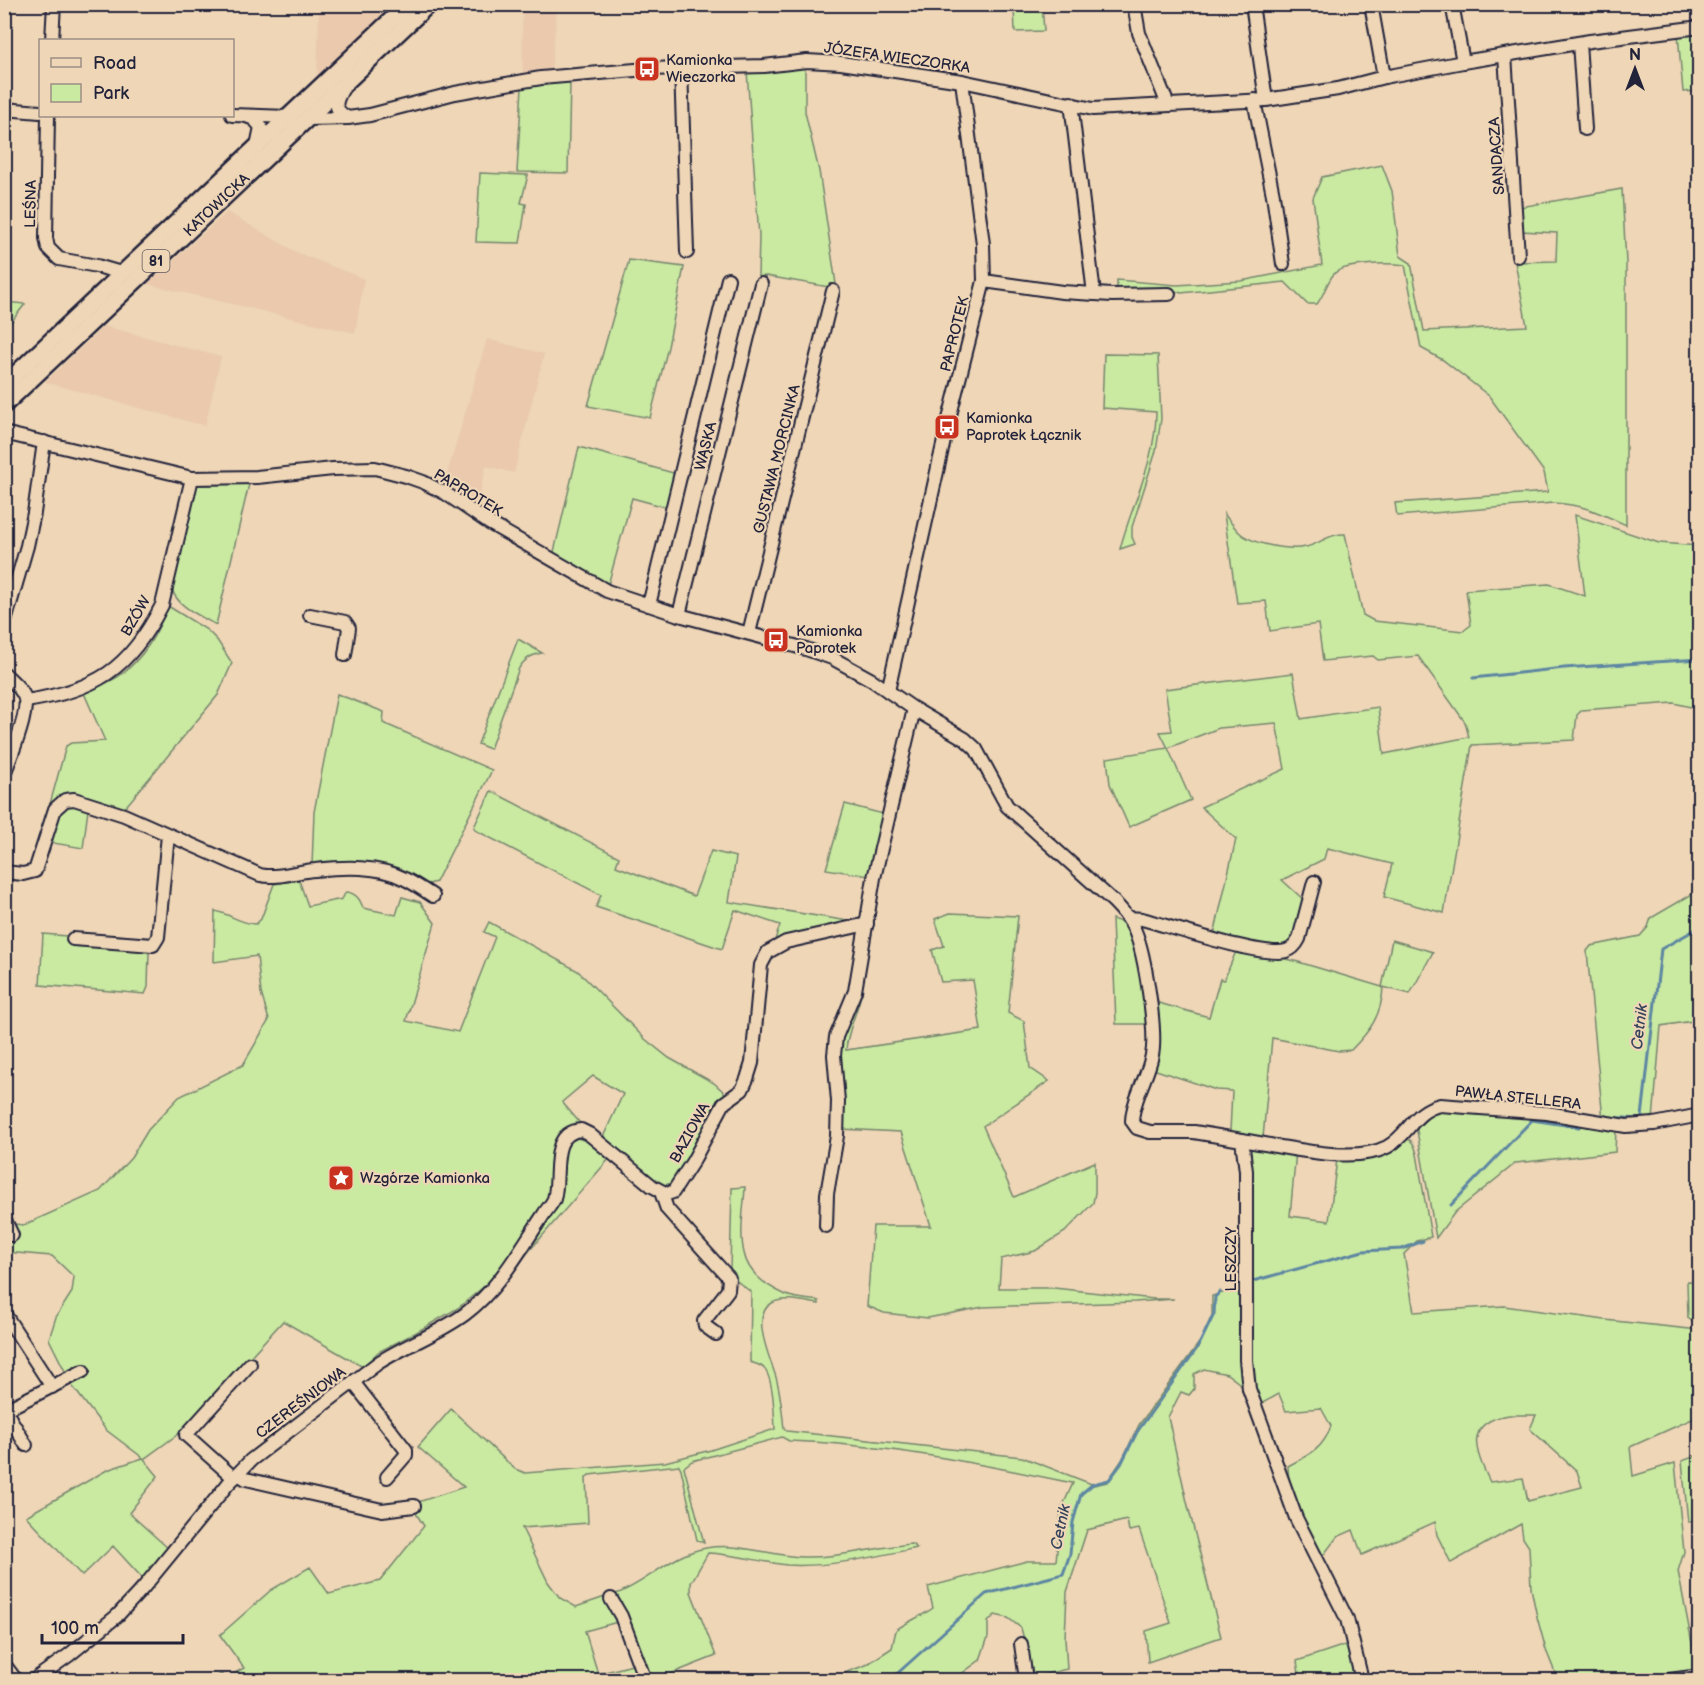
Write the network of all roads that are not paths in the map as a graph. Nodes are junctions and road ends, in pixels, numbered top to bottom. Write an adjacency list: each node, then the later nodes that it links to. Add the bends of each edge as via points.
1 (54, 4): 9 (street)
2 (408, 4): 24 (main road, KATOWICKA / 81)
3 (429, 4): 16 (main road, KATOWICKA / 81)
4 (1134, 4): 19 (street, via 1139,33)
5 (1252, 4): 17 (street)
6 (1371, 4): 14 (street)
7 (1452, 4): 12 (street)
8 (1700, 27): 10 (street)
9 (52, 39)
10 (1580, 43): 11 (street); 27 (street)
11 (1505, 55): 12 (street); 30 (street, SANDACZA)
12 (1463, 62): 14 (street)
13 (681, 67): 15 (street, JÓZEFA WIECZORKA, via 807,61); 25 (street, JÓZEFA WIECZORKA, via 541,78); 29 (street)
14 (1384, 77): 17 (street, JÓZEFA WIECZORKA, via 1338,89)
15 (962, 81): 18 (street, JÓZEFA WIECZORKA); 34 (street)
16 (345, 84): 25 (street, via 336,106); 26 (main road, KATOWICKA / 81)
17 (1260, 100): 19 (street, JÓZEFA WIECZORKA); 31 (street)
18 (1071, 103): 19 (street, JÓZEFA WIECZORKA, via 1093,109); 37 (street)
19 (1168, 105)
20 (4, 109): 21 (street)
21 (39, 112)
22 (239, 115): 24 (street); 28 (street, via 254,119 261,127)
23 (48, 117): 32 (street, LEŚNA, via 48,248 59,259)
24 (288, 117): 28 (main road, KATOWICKA / 81)
25 (348, 118): 26 (street, JÓZEFA WIECZORKA)
26 (309, 119): 40 (main road, KATOWICKA / 81)
27 (1585, 129)
28 (258, 146): 32 (main road, KATOWICKA / 81)
29 (687, 252)
30 (1518, 256)
31 (1283, 264)
32 (121, 273): 39 (main road, KATOWICKA / 81)
33 (728, 279): 44 (street)
34 (984, 281): 37 (street, PAPROTEK); 51 (street, PAPROTEK)
35 (761, 284): 46 (street, WĄSKA)
36 (832, 291): 48 (street, GUSTAWA MORCINKA)
37 (1094, 294): 38 (street, PAPROTEK)
38 (1169, 294)
39 (4, 385)
40 (4, 405)
41 (4, 433): 42 (street, PAPROTEK)
42 (44, 442): 43 (street, PAPROTEK); 47 (street, via 27,546)
43 (192, 478): 44 (street, PAPROTEK, via 363,468 406,476 445,493 576,575 607,591); 52 (street, BZÓW, via 162,605 134,649 95,682 60,695)
44 (649, 605): 46 (street, PAPROTEK)
45 (310, 615): 49 (street, via 345,622 349,628)
46 (679, 615): 48 (street, PAPROTEK)
47 (4, 625)
48 (749, 633): 51 (street, PAPROTEK, via 832,658)
49 (345, 656)
50 (4, 673): 52 (street)
51 (888, 691): 53 (street, PAPROTEK)
52 (26, 700): 54 (street)
53 (914, 710): 59 (street, PAPROTEK, via 976,749 1007,806); 60 (street, via 881,846)
54 (4, 774)
55 (168, 835): 56 (street, via 124,815 74,799 65,800 55,809 35,871); 58 (street, via 260,875 373,869 405,879); 61 (street, via 155,943)
56 (4, 872)
57 (1314, 882): 59 (street, via 1299,939 1283,952 1257,950)
58 (433, 896)
59 (1129, 918): 63 (street, via 1140,946 1154,1027 1153,1053 1132,1121 1137,1128 1150,1132 1194,1132)
60 (867, 924): 64 (street, BAZIOWA, via 786,942 768,952 761,965 752,1063 747,1079 742,1090 724,1103 673,1192); 66 (street, via 855,990 835,1045 837,1136)
61 (73, 939)
62 (1700, 1115): 63 (street, PAWŁA STELLERA, via 1626,1126 1547,1113 1440,1105 1420,1113 1402,1135 1369,1154 1344,1155)
63 (1242, 1140): 87 (street, LESZCZY, via 1246,1171 1249,1389 1296,1518 1345,1612)
64 (661, 1191): 69 (street, via 667,1209 729,1278 728,1290 704,1321); 72 (street, CZEREŚNIOWA, via 581,1130 568,1134 559,1146 553,1200 498,1281 467,1313 429,1337 397,1350)
65 (4, 1218): 67 (street)
66 (826, 1226)
67 (12, 1235)
68 (4, 1313): 73 (street)
69 (716, 1334)
70 (250, 1364): 76 (street, via 186,1435)
71 (83, 1371): 73 (street)
72 (353, 1382): 76 (street, CZEREŚNIOWA, via 270,1444); 77 (street, via 406,1450)
73 (52, 1387): 74 (street)
74 (5, 1409): 75 (street)
75 (26, 1445)
76 (236, 1476): 78 (street, via 382,1510); 84 (street, CZEREŚNIOWA, via 117,1616)
77 (387, 1477)
78 (414, 1506)
79 (611, 1599): 85 (street)
80 (1021, 1644): 86 (street)
81 (4, 1664): 83 (street)
82 (1700, 1676): 88 (street)
83 (16, 1680)
84 (34, 1680)
85 (645, 1680)
86 (1026, 1680)
87 (1362, 1680)
88 (1669, 1680)

